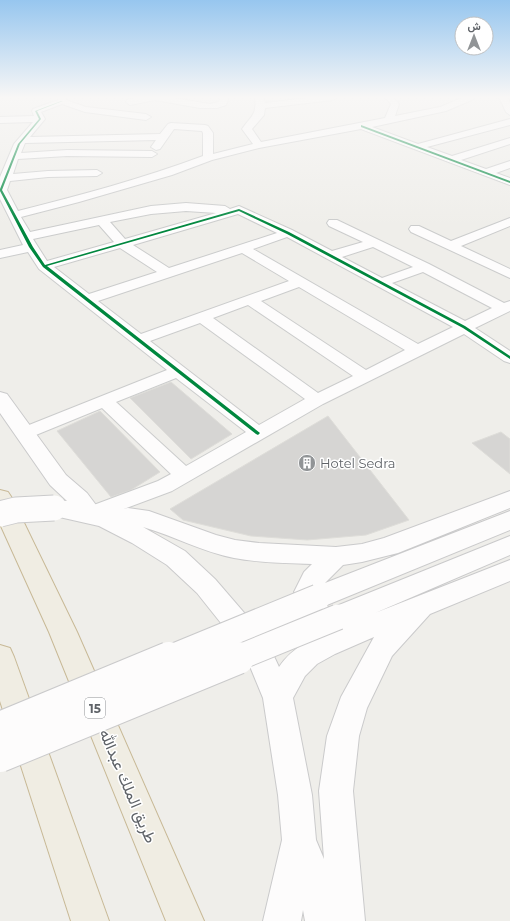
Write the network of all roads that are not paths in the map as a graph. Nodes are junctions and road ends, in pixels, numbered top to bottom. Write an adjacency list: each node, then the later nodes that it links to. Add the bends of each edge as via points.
1 (22, 140): 17 (street)
2 (161, 140): 11 (street)
3 (208, 140): 12 (street)
4 (255, 140): 9 (street)
5 (286, 140): 9 (street)
6 (399, 140): 10 (street)
7 (443, 140): 10 (street)
8 (510, 140): 13 (street)
9 (259, 145): 12 (street)
10 (417, 147): 13 (street)
11 (152, 154): 17 (street, via 67,153); 18 (street)
12 (208, 158): 18 (street)
13 (451, 160): 15 (street)
14 (510, 164): 15 (street)
15 (485, 172): 19 (street)
16 (97, 173): 17 (street)
17 (5, 174): 21 (street)
18 (142, 180): 21 (street)
19 (510, 182)
20 (239, 210): 22 (street, via 186,207 151,210); 26 (street); 29 (street)
21 (14, 215): 27 (street)
22 (101, 220): 27 (street); 29 (street)
23 (510, 222): 30 (street)
24 (333, 223): 28 (street)
25 (415, 229): 30 (street)
26 (288, 233): 31 (street); 33 (street)
27 (28, 242): 32 (street); 36 (street)
28 (374, 243): 33 (street); 37 (street)
29 (124, 244): 36 (street); 38 (street)
30 (450, 246): 35 (street)
31 (243, 248): 38 (street); 40 (street)
32 (0, 254)
33 (332, 256): 41 (street)
34 (510, 258): 35 (street)
35 (492, 265): 39 (street)
36 (44, 266): 42 (street)
37 (424, 267): 41 (street); 44 (street)
38 (167, 273): 42 (street)
39 (510, 274)
40 (300, 282): 43 (street); 48 (street)
41 (380, 283): 46 (street)
42 (86, 300): 47 (street)
43 (250, 300): 45 (street); 51 (street)
44 (506, 307): 46 (street)
45 (202, 317): 47 (street); 53 (street)
46 (464, 327): 48 (street); 49 (street)
47 (138, 340): 50 (street)
48 (416, 350): 51 (street)
49 (510, 358)
50 (178, 371): 54 (street); 56 (street)
51 (364, 376): 53 (street)
52 (0, 398): 55 (main road)
53 (317, 400): 56 (street)
54 (104, 401): 55 (street); 57 (street)
55 (25, 433): 61 (main road, via 58,480)
56 (258, 433): 57 (street)
57 (184, 475): 61 (street)
58 (0, 498): 75 (highway, طريق الملك عبدالله / 15, via 63,632)
59 (510, 499): 64 (main road, via 389,546)
60 (0, 514): 61 (main road, bridge, via 16,510 54,508)
61 (98, 517): 64 (main road, via 128,516 150,520 235,549); 70 (main road, via 141,537 176,558 206,586 255,646)
62 (510, 520): 67 (main road)
63 (510, 545): 67 (main road)
64 (336, 556): 68 (main road, via 313,579 307,592 311,604 322,618 335,623)
65 (510, 570): 66 (main road)
66 (421, 606): 68 (main road); 78 (main road, via 382,648 352,707 343,736 336,791)
67 (328, 607): 71 (main road, bridge); 72 (main road, bridge)
68 (386, 621): 70 (main road, via 310,652 296,665)
69 (0, 657): 74 (highway)
70 (278, 698): 73 (main road, via 295,795)
71 (0, 728)
72 (0, 756)
73 (299, 840): 76 (main road); 77 (main road, via 313,878)
74 (90, 921)
75 (185, 921)
76 (282, 921)
77 (324, 921)
78 (346, 921)

